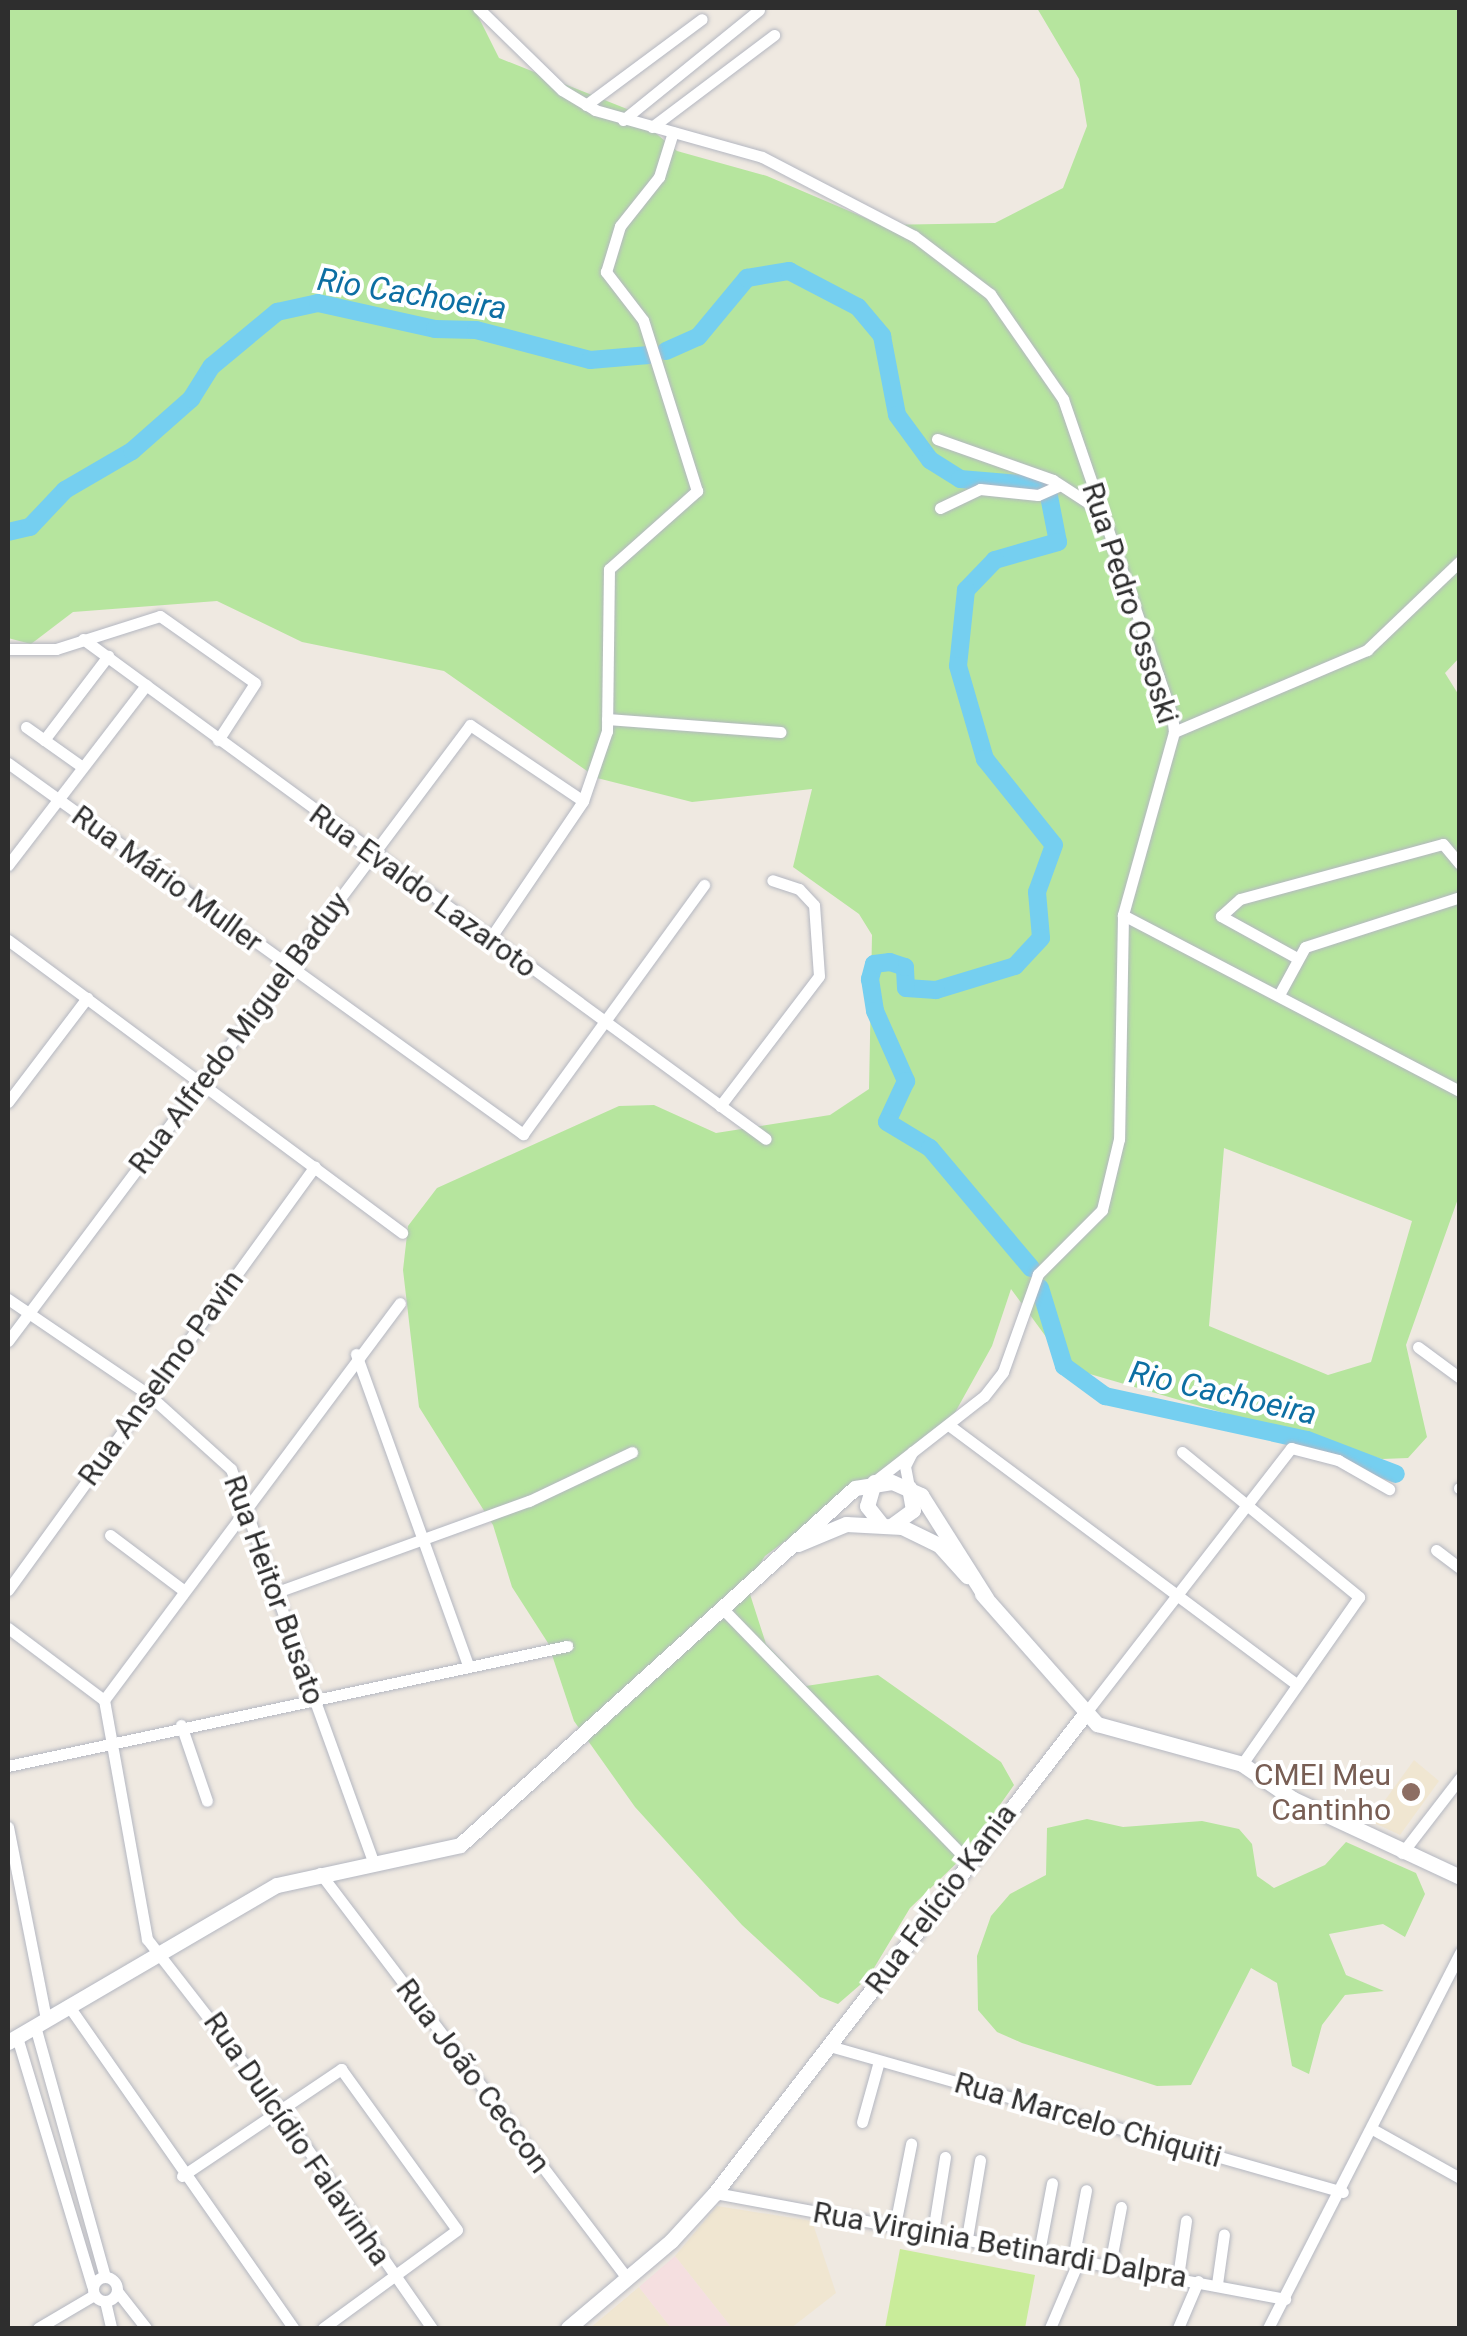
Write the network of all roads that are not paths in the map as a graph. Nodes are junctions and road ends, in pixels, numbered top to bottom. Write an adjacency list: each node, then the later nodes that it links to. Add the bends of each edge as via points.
1 (486, 9): 5 (street, Rua Pedro Ossoski)
2 (759, 10): 6 (street)
3 (702, 19): 5 (street)
4 (774, 36): 7 (street)
5 (586, 105): 6 (street, Rua Pedro Ossoski)
6 (623, 120): 7 (street, Rua Pedro Ossoski)
7 (652, 127): 8 (street, Rua Pedro Ossoski)
8 (672, 132): 12 (street, Rua Pedro Ossoski, via 762,157 914,236 990,294 1063,399); 18 (street, via 659,178 620,226 606,272 642,320 696,491 609,569)
9 (937, 439): 10 (street)
10 (1060, 485): 11 (street, via 1038,495 980,489); 12 (street)
11 (940, 508)
12 (1102, 512): 21 (street, Rua Pedro Ossoski)
13 (1460, 562): 21 (street, via 1367,650)
14 (83, 640): 15 (street); 16 (street, Rua Evaldo Lazaroto); 23 (street, via 160,616 255,683)
15 (8, 649)
16 (108, 656): 17 (street, Rua Evaldo Lazaroto); 22 (street)
17 (146, 686): 23 (street, Rua Evaldo Lazaroto); 24 (street)
18 (607, 718): 20 (street); 27 (street)
19 (26, 727): 22 (street)
20 (781, 732)
21 (1174, 732): 34 (street, Rua Pedro Ossoski)
22 (44, 740): 24 (street)
23 (218, 740): 28 (street, Rua Evaldo Lazaroto)
24 (81, 766): 26 (street)
25 (10, 770): 26 (street, Rua Mário Muller)
26 (56, 798): 30 (street); 38 (street, Rua Mário Muller)
27 (583, 802): 28 (street, Rua Alfredo Miguel Baduy, via 470,726); 36 (street)
28 (373, 852): 36 (street, Rua Evaldo Lazaroto); 38 (street, Rua Alfredo Miguel Baduy)
29 (1460, 864): 37 (street, via 1443,844 1240,900 1221,916)
30 (8, 865)
31 (772, 880): 45 (street, via 799,889 814,906 818,976)
32 (704, 885): 41 (street)
33 (1460, 898): 37 (street, via 1326,938)
34 (1123, 915): 39 (street); 57 (street, Rua Pedro Ossoski, via 1112,1181 1090,1230 1038,1274 1003,1372)
35 (8, 940): 40 (street)
36 (489, 940): 41 (street, Rua Evaldo Lazaroto)
37 (1298, 958): 39 (street)
38 (288, 967): 41 (street, Rua Mário Muller, via 523,1134); 42 (street, Rua Alfredo Miguel Baduy)
39 (1280, 993): 43 (street)
40 (87, 998): 42 (street); 44 (street)
41 (606, 1025): 45 (street, Rua Evaldo Lazaroto)
42 (204, 1084): 47 (street); 51 (street, Rua Alfredo Miguel Baduy)
43 (1460, 1091)
44 (8, 1102)
45 (720, 1106): 46 (street, Rua Evaldo Lazaroto)
46 (766, 1139)
47 (315, 1166): 48 (street); 56 (street, Rua Anselmo Pavin)
48 (402, 1233)
49 (8, 1299): 51 (street, Rua Heitor Busato)
50 (400, 1304): 54 (street)
51 (28, 1314): 52 (street, Rua Alfredo Miguel Baduy); 56 (street, Rua Heitor Busato)
52 (8, 1341)
53 (1418, 1347): 55 (street)
54 (356, 1354): 64 (street); 68 (street)
55 (1460, 1378)
56 (149, 1395): 64 (street, Rua Heitor Busato, via 210,1446); 72 (street, Rua Anselmo Pavin)
57 (950, 1426): 59 (street, Rua Pedro Ossoski); 75 (street)
58 (632, 1452): 68 (street, via 529,1501)
59 (912, 1452): 61 (street, Rua Pedro Ossoski); 62 (street, via 905,1466)
60 (1182, 1452): 65 (street)
61 (874, 1482): 62 (main road); 66 (main road, via 867,1506); 70 (main road, via 848,1493)
62 (909, 1487): 66 (main road, via 912,1510); 76 (main road, via 939,1513)
63 (1389, 1489): 65 (street, Rua Felício Kania, via 1338,1460 1291,1448)
64 (246, 1500): 73 (street); 74 (street, Rua Heitor Busato)
65 (1249, 1502): 75 (street, Rua Felício Kania); 81 (street, via 1359,1596)
66 (887, 1525): 70 (main road, via 832,1528); 76 (main road, via 946,1550)
67 (110, 1535): 73 (street)
68 (422, 1537): 74 (street); 80 (street)
69 (1436, 1550): 71 (street)
70 (781, 1553): 77 (main road)
71 (1460, 1568)
72 (8, 1590)
73 (184, 1590): 83 (street)
74 (277, 1592): 82 (street, Rua Heitor Busato)
75 (1178, 1594): 81 (street); 84 (street, Rua Felício Kania)
76 (986, 1598): 84 (main road)
77 (722, 1608): 93 (street); 94 (main road, via 480,1831 436,1853)
78 (8, 1628): 83 (street)
79 (567, 1646): 80 (street)
80 (468, 1665): 82 (street)
81 (1297, 1685): 87 (street)
82 (314, 1699): 85 (street); 94 (street, Rua Heitor Busato)
83 (104, 1700): 86 (street, Rua Dulcídio Falavinha)
84 (1084, 1714): 87 (main road, via 1108,1730); 93 (main road, Rua Felício Kania)
85 (181, 1725): 86 (street); 90 (street)
86 (111, 1739): 88 (street); 99 (street, Rua Dulcídio Falavinha, via 147,1939)
87 (1242, 1764): 92 (main road, via 1293,1799)
88 (8, 1766)
89 (1460, 1778): 92 (street)
90 (206, 1801)
91 (8, 1827): 97 (street)
92 (1402, 1853): 96 (main road)
93 (968, 1861): 104 (main road, Rua Felício Kania)
94 (373, 1862): 95 (main road)
95 (320, 1872): 99 (main road, via 244,1900); 130 (street, Rua João Ceccon)
96 (1460, 1877)
97 (22, 1879): 98 (street); 102 (street)
98 (8, 1882)
99 (159, 1951): 101 (main road); 106 (street, Rua Dulcídio Falavinha)
100 (1460, 1952): 108 (street)
101 (68, 2006): 102 (main road); 112 (street)
102 (40, 2022): 103 (main road); 127 (street)
103 (12, 2040): 134 (street)
104 (833, 2047): 105 (street, Rua Marcelo Chiquiti); 116 (main road, Rua Felício Kania)
105 (879, 2060): 107 (street); 117 (street, Rua Marcelo Chiquiti)
106 (281, 2111): 112 (street); 128 (street, Rua Dulcídio Falavinha); 128 (street, via 340,2069 456,2230)
107 (862, 2122)
108 (1374, 2130): 113 (street); 117 (street)
109 (911, 2144): 120 (street)
110 (946, 2157): 121 (street)
111 (980, 2160): 123 (street)
112 (182, 2176): 139 (street)
113 (1460, 2178)
114 (1052, 2183): 124 (street)
115 (1086, 2190): 125 (street)
116 (715, 2192): 120 (street, Rua Virginia Betinardi Dalpra); 130 (main road, Rua Felício Kania)
117 (1343, 2192): 135 (street)
118 (1121, 2207): 126 (street)
119 (1186, 2220): 129 (street)
120 (896, 2225): 121 (street, Rua Virginia Betinardi Dalpra)
121 (933, 2232): 123 (street, Rua Virginia Betinardi Dalpra)
122 (1224, 2234): 132 (street)
123 (967, 2238): 124 (street, Rua Virginia Betinardi Dalpra)
124 (1039, 2252): 125 (street, Rua Virginia Betinardi Dalpra)
125 (1076, 2259): 126 (street, Rua Virginia Betinardi Dalpra); 143 (street)
126 (1110, 2265): 129 (street, Rua Virginia Betinardi Dalpra)
127 (104, 2276): 133 (street); 134 (street)
128 (395, 2277): 140 (street); 141 (street, Rua Dulcídio Falavinha)
129 (1178, 2277): 131 (street, Rua Virginia Betinardi Dalpra)
130 (628, 2278): 142 (main road, Rua Felício Kania)
131 (1198, 2280): 132 (street, Rua Virginia Betinardi Dalpra); 144 (street)
132 (1217, 2284): 135 (street, Rua Virginia Betinardi Dalpra)
133 (118, 2291): 134 (street); 138 (street)
134 (97, 2294): 136 (street); 137 (street)
135 (1285, 2299): 145 (street)
136 (38, 2328)
137 (111, 2328)
138 (146, 2328)
139 (293, 2328)
140 (323, 2328)
141 (432, 2328)
142 (568, 2328)
143 (1050, 2328)
144 (1178, 2328)
145 (1268, 2328)

